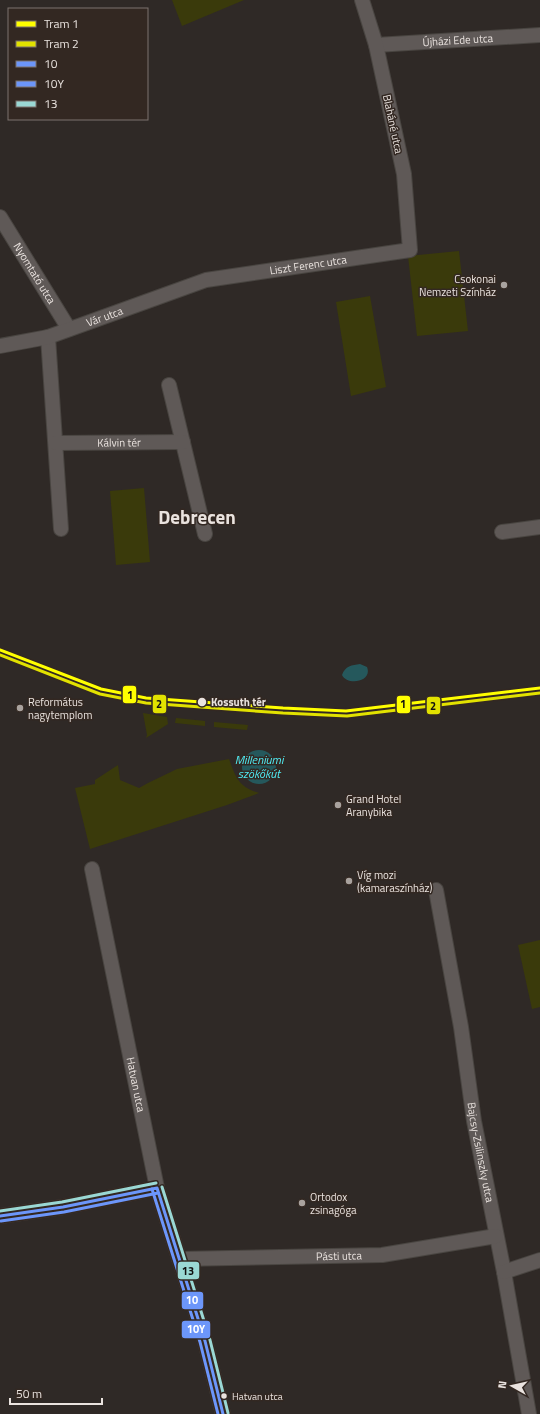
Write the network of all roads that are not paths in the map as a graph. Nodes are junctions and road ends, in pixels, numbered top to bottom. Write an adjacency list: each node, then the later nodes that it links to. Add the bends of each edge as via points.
1 (362, 0): 3 (street, Blaháné utca)
2 (540, 35): 3 (street, Újházi Ede utca)
3 (376, 45): 5 (street, Blaháné utca, via 404,174)
4 (0, 217): 7 (street, Nyomtató utca)
5 (410, 250): 6 (street, Liszt Ferenc utca)
6 (206, 280): 7 (street, Vár utca)
7 (69, 329): 8 (street, Vár utca)
8 (48, 337): 9 (street, Vár utca); 12 (street)
9 (0, 346)
10 (169, 385): 11 (street)
11 (183, 442): 12 (street, Kálvin tér); 16 (street)
12 (56, 443): 14 (street)
13 (540, 527): 15 (street)
14 (61, 529)
15 (502, 532)
16 (205, 534)
17 (92, 869): 19 (street, Hatvan utca)
18 (436, 890): 21 (street, Bajcsy-Zsilinszky utca, via 461,1027 474,1121)
19 (157, 1188): 20 (street, via 63,1207); 22 (street, Hatvan utca)
20 (0, 1216)
21 (496, 1236): 22 (street, Pásti utca, via 382,1254); 24 (street, Bajcsy-Zsilinszky utca)
22 (179, 1259): 25 (street, Hatvan utca, via 205,1340)
23 (540, 1260): 24 (street)
24 (504, 1272): 26 (street, Bajcsy-Zsilinszky utca)
25 (222, 1414)
26 (529, 1414)

